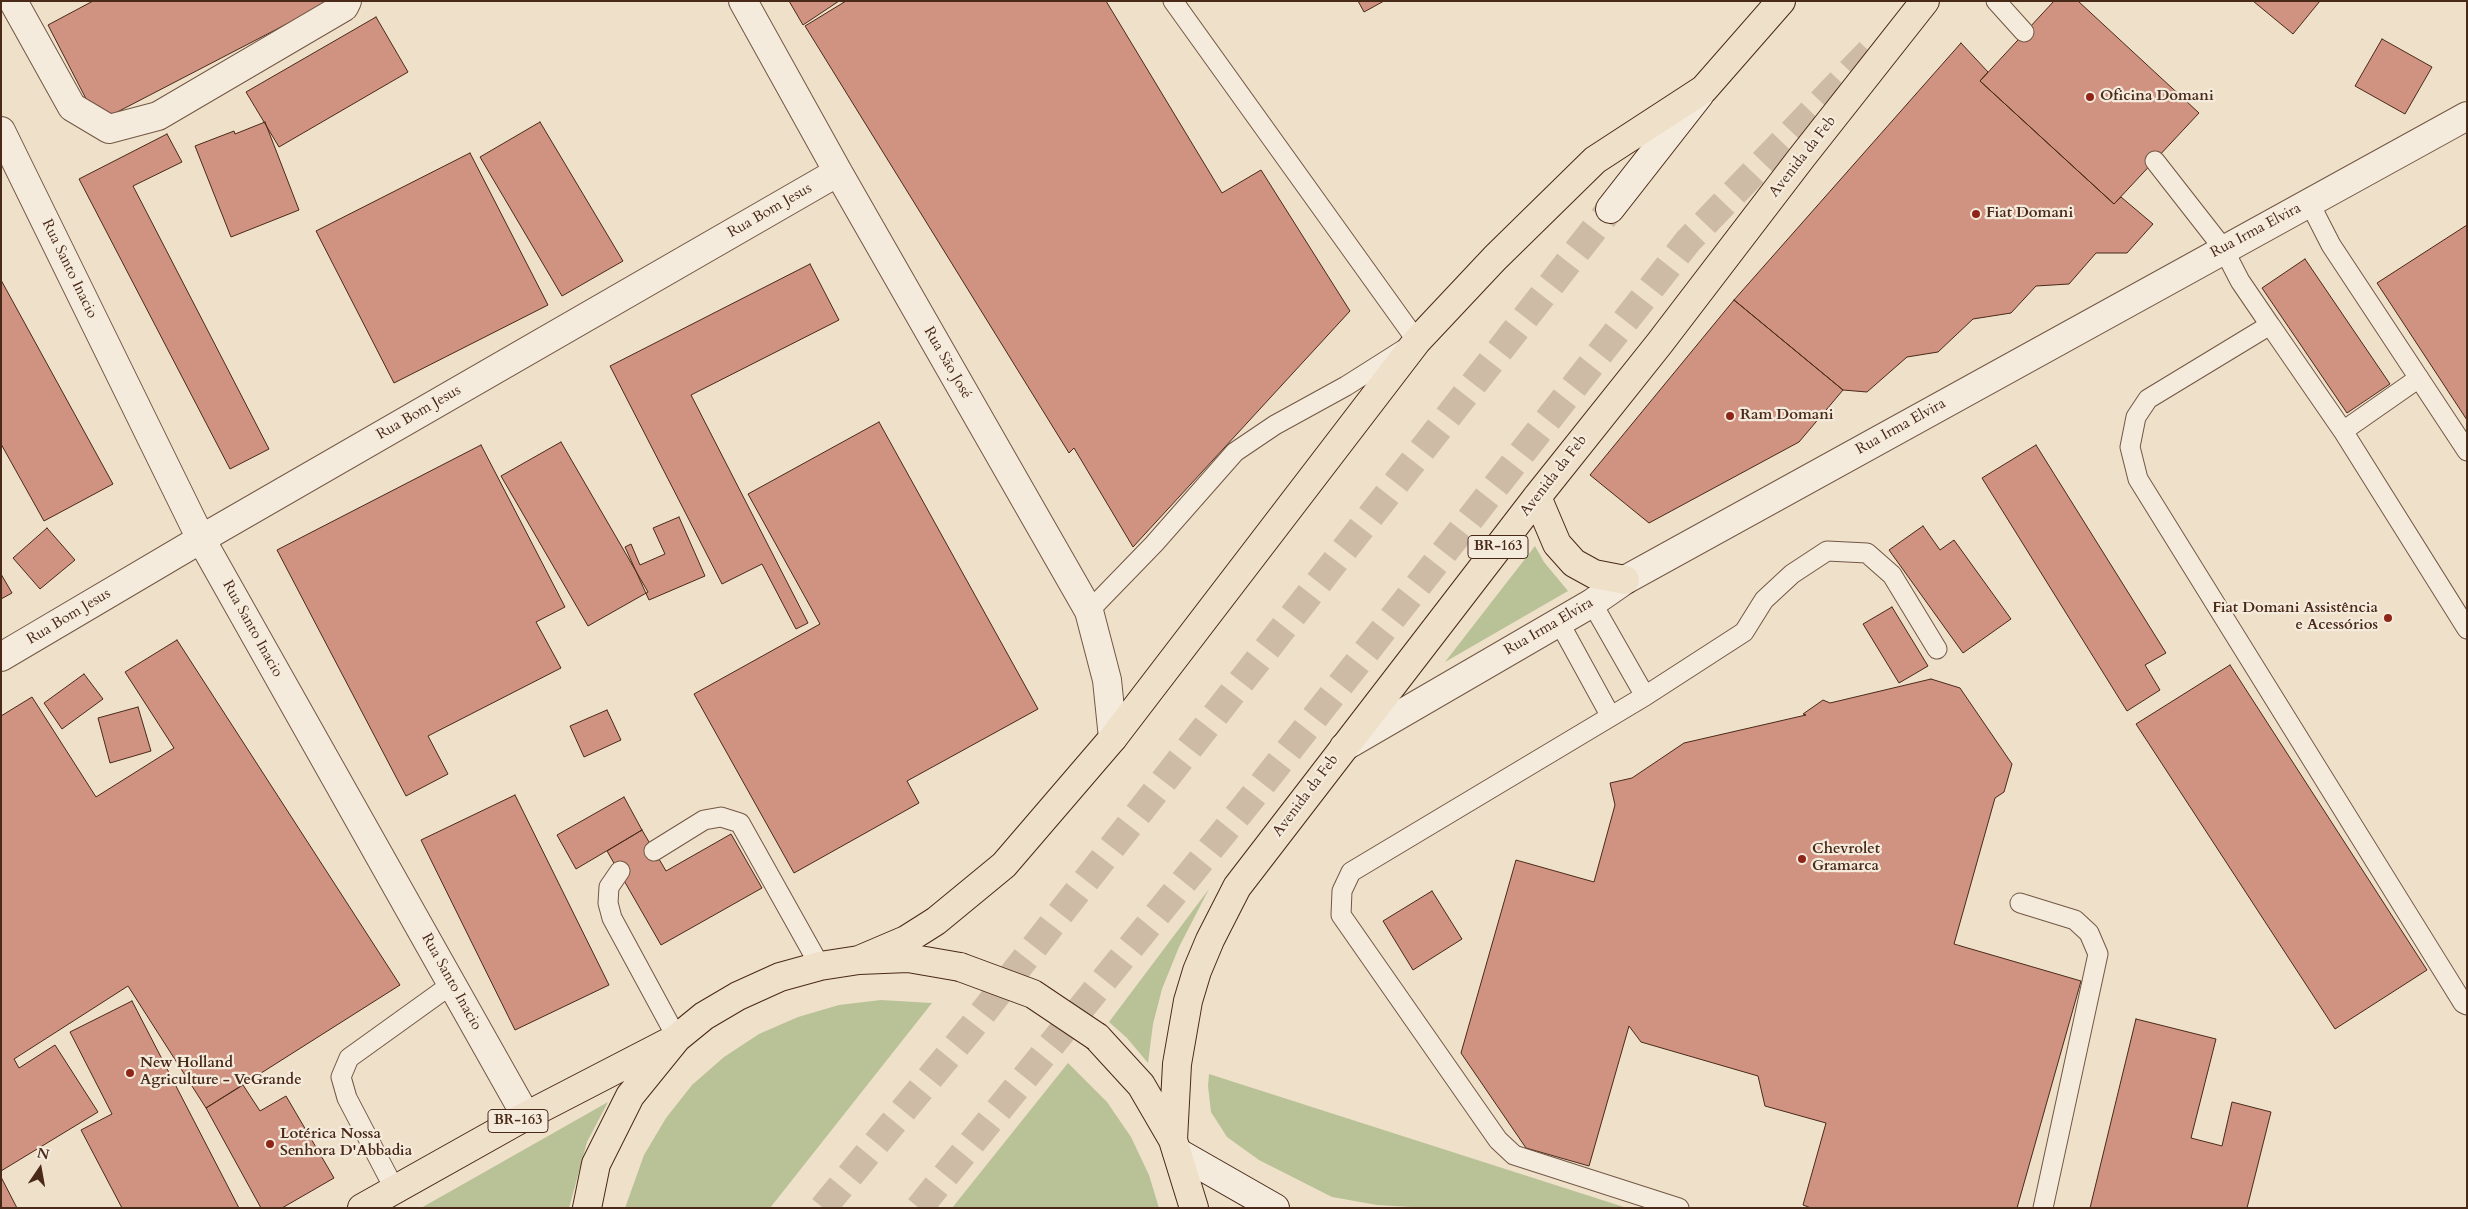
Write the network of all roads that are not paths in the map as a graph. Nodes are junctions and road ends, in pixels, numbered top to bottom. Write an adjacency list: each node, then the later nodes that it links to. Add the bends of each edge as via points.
1 (13, 1): 2 (street, via 72,107 109,129 158,116 344,7)
2 (347, 1)
3 (743, 1): 15 (street, Rua São José)
4 (1173, 1): 20 (lane)
5 (1781, 1): 11 (main road, BR-163)
6 (1920, 1): 10 (street)
7 (1925, 1): 24 (main road, Avenida da Feb / BR-163)
8 (1996, 1): 9 (lane)
9 (2024, 32)
10 (1875, 46)
11 (1704, 89): 17 (street); 20 (main road, BR-163, via 1595,160 1495,258)
12 (2467, 116): 16 (street, Rua Irma Elvira)
13 (1, 131): 25 (street, Rua Santo Inacio)
14 (2155, 160): 18 (lane)
15 (838, 172): 25 (street, Rua Bom Jesus); 28 (street, Rua São José)
16 (2309, 202): 18 (street, Rua Irma Elvira); 21 (lane, via 2331,245)
17 (1610, 209)
18 (2223, 248): 19 (lane, via 2240,281); 26 (street, Rua Irma Elvira)
19 (2270, 325): 22 (lane); 43 (lane, via 2148,398 2136,417 2130,447 2138,478)
20 (1417, 341): 28 (lane, via 1235,452 1154,544); 35 (main road, BR-163)
21 (2419, 378): 22 (lane); 23 (lane)
22 (2343, 431): 30 (lane)
23 (2467, 451)
24 (1537, 497): 26 (main road, via 1557,544 1574,563 1594,574); 36 (main road, Avenida da Feb / BR-163)
25 (201, 538): 32 (street, Rua Bom Jesus); 42 (street, Rua Santo Inacio)
26 (1625, 580): 27 (street, Rua Irma Elvira)
27 (1592, 603): 29 (street, Rua Irma Elvira); 33 (lane)
28 (1089, 610): 35 (street, Rua São José, via 1106,680)
29 (1559, 622): 34 (lane); 36 (street, Rua Irma Elvira)
30 (2467, 629)
31 (1937, 649): 33 (lane, via 1892,575 1868,553 1827,551 1792,574 1764,600 1744,632)
32 (1, 657)
33 (1645, 696): 34 (lane)
34 (1610, 715): 52 (lane, via 1351,872 1342,891 1340,915 1498,1140 1514,1155)
35 (1113, 738): 40 (main road, BR-163, via 1004,865 936,921 906,940)
36 (1342, 748): 46 (main road, Avenida da Feb / BR-163, via 1237,887 1210,940 1188,1001 1178,1064)
37 (654, 851): 41 (lane, via 704,820 721,817 740,823)
38 (620, 871): 44 (lane, via 609,887 608,903 612,918)
39 (2020, 903): 53 (lane, via 2075,920 2089,933 2098,954)
40 (859, 960): 41 (main road, BR-163); 46 (main road, bridge, via 908,958 960,967 1034,994 1097,1037 1141,1085)
41 (820, 966): 44 (main road, BR-163, via 780,976 738,996 704,1016)
42 (452, 984): 45 (street, Rua Santo Inacio); 47 (lane, via 349,1058 341,1077 347,1098)
43 (2467, 1005)
44 (677, 1038): 45 (main road, BR-163); 49 (main road, via 630,1096 596,1164)
45 (526, 1116): 47 (main road, BR-163)
46 (1175, 1146): 50 (main road, BR-163); 51 (street)
47 (395, 1190): 48 (main road, BR-163)
48 (362, 1208)
49 (587, 1208)
50 (1194, 1208)
51 (1275, 1208)
52 (1679, 1208)
53 (2043, 1208)

